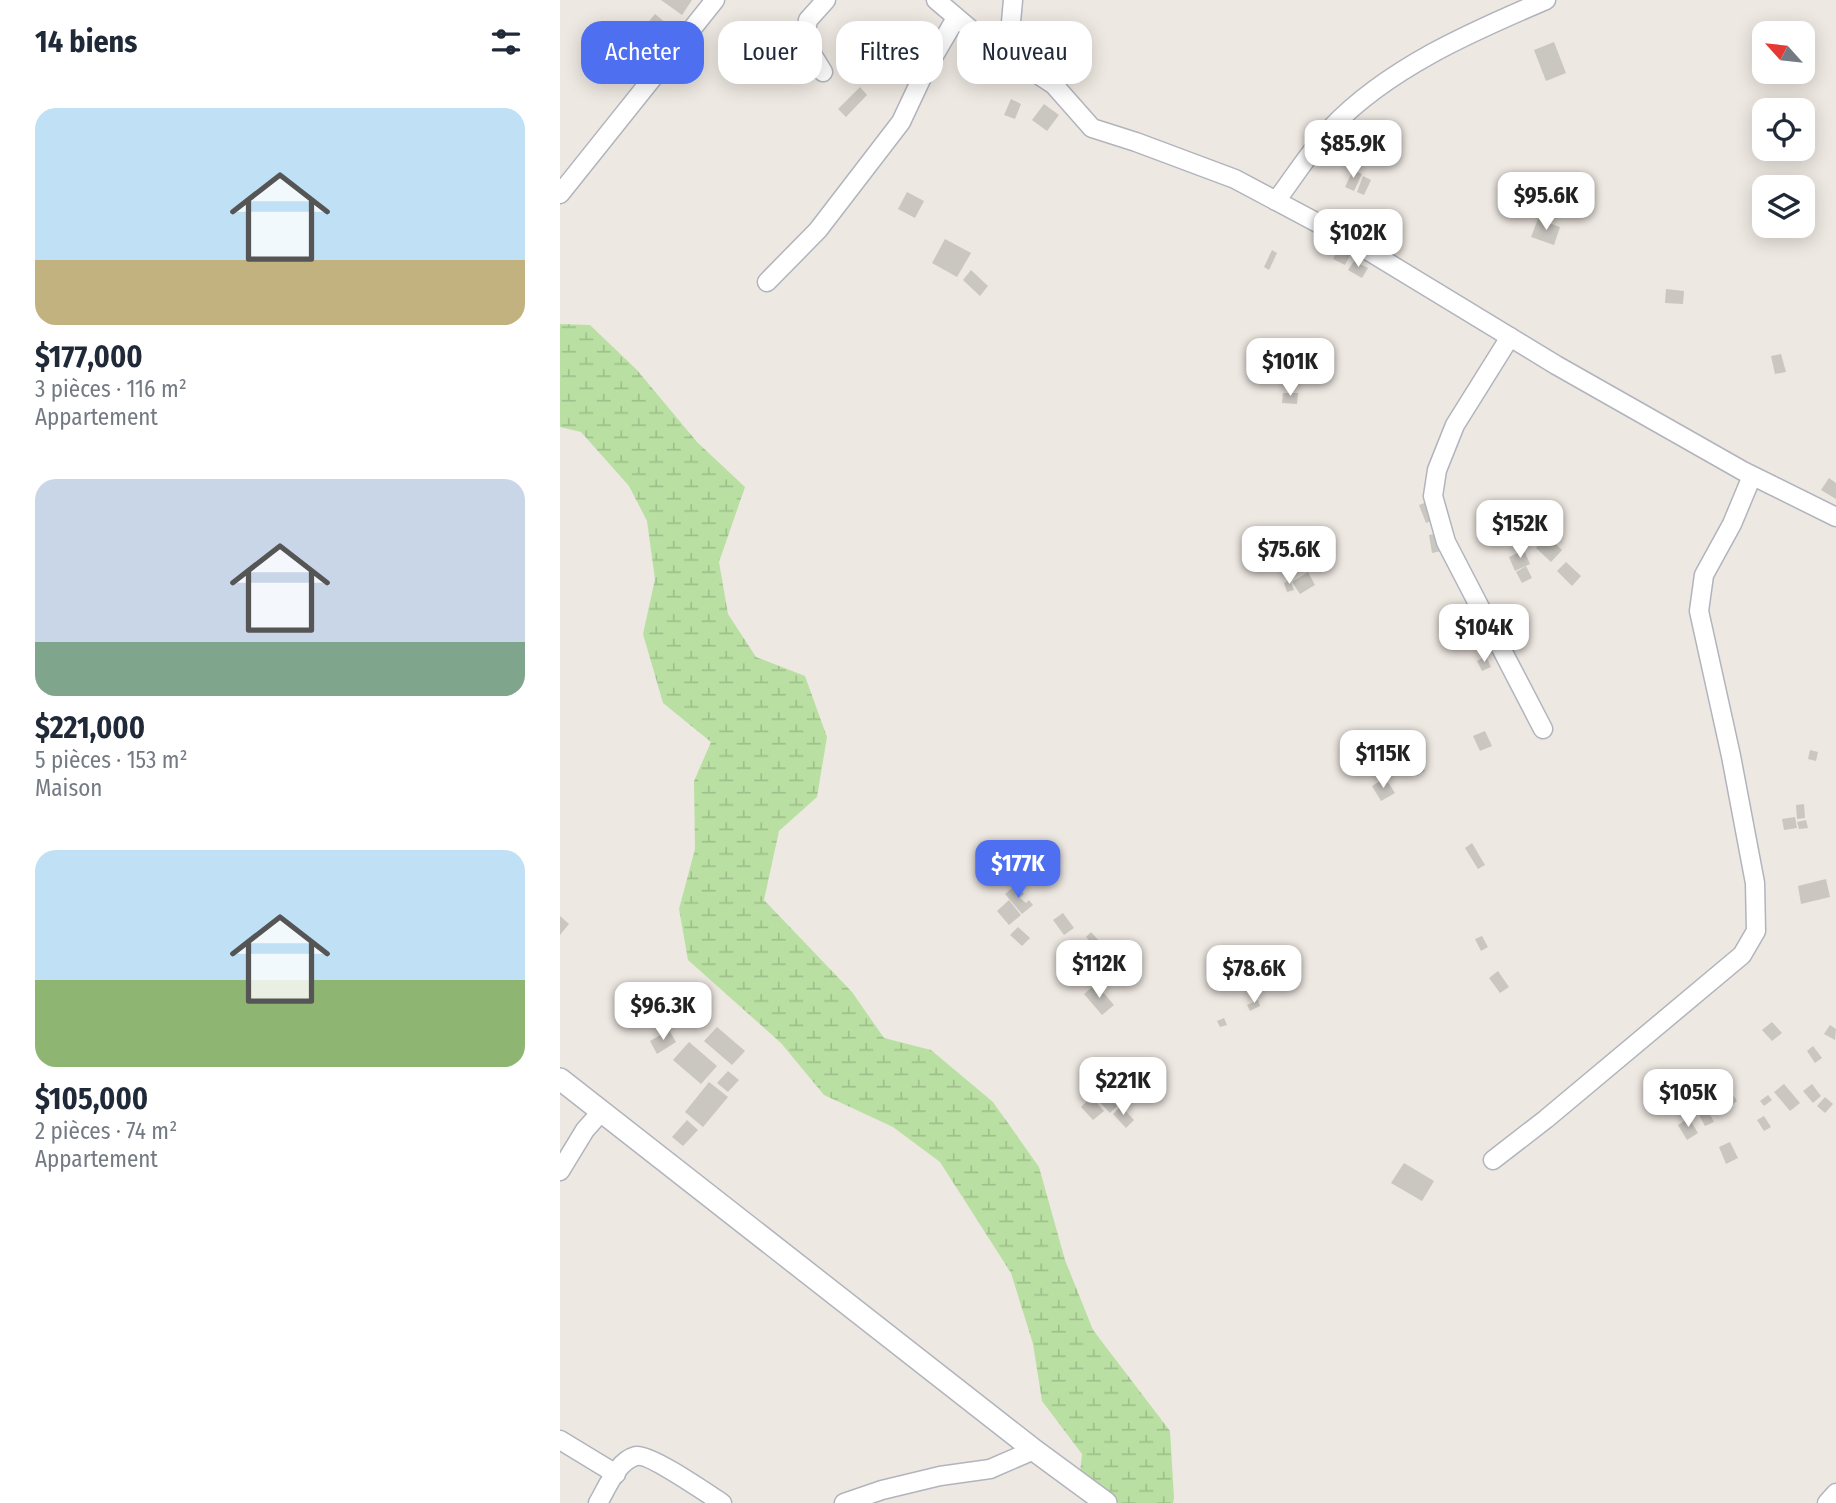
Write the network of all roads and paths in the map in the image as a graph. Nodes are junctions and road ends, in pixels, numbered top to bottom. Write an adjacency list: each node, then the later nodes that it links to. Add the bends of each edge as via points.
1 (715, 0): 11 (street)
2 (826, 0): 9 (street, via 808,20 804,41)
3 (936, 0): 6 (street)
4 (1013, 0): 8 (street)
5 (1546, 0): 12 (street, via 1432,54 1371,92 1330,129)
6 (956, 18): 7 (street); 13 (street, via 901,122 818,230)
7 (960, 21)
8 (1011, 21)
9 (823, 72)
10 (1052, 84): 12 (street, via 1092,128 1235,179)
11 (560, 194)
12 (1276, 201): 14 (street, via 1357,244)
13 (767, 282)
14 (1510, 337): 15 (street); 17 (street, via 1455,425 1437,470 1433,496 1446,542)
15 (1752, 476): 16 (street); 20 (street, via 1704,575 1699,611 1755,883 1756,931 1742,955)
16 (1836, 517)
17 (1543, 729)
18 (560, 1079): 19 (street)
19 (601, 1112): 21 (street); 23 (street)
20 (1493, 1160)
21 (560, 1171)
22 (560, 1440): 24 (street)
23 (1034, 1450): 28 (street, via 990,1468 940,1476); 29 (street)
24 (616, 1474): 26 (street); 27 (street, via 635,1456 643,1457)
25 (1836, 1493): 30 (street)
26 (598, 1503)
27 (722, 1503)
28 (844, 1503)
29 (1105, 1503)
30 (1827, 1503)

